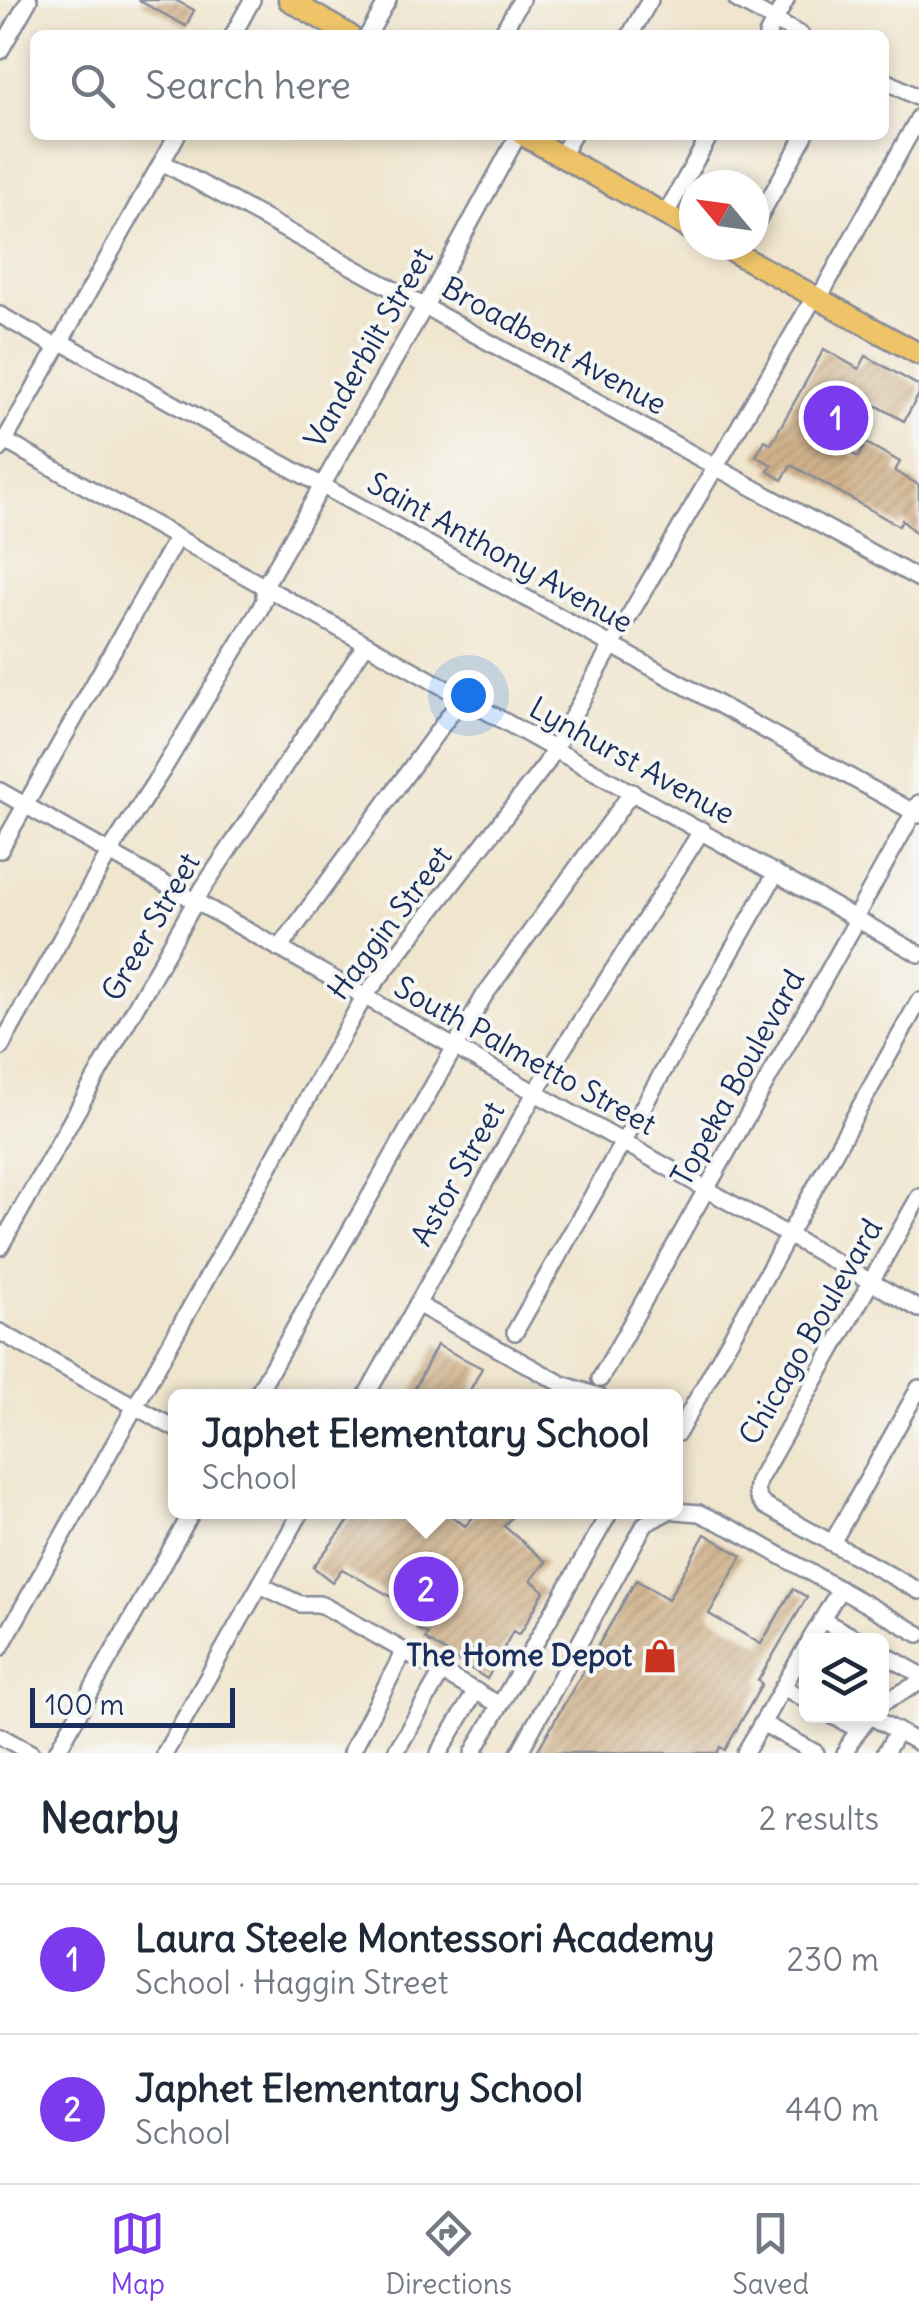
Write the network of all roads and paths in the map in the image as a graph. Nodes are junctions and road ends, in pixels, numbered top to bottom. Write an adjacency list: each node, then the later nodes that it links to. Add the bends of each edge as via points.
1 (28, 0): 15 (street)
2 (252, 0): 10 (street)
3 (289, 0): 11 (main road)
4 (388, 0): 12 (street)
5 (521, 0): 13 (street)
6 (650, 0): 14 (street)
7 (737, 0): 9 (street)
8 (786, 0): 9 (street)
9 (771, 28)
10 (236, 30)
11 (340, 30)
12 (371, 30)
13 (504, 30)
14 (633, 30)
15 (0, 52)
16 (889, 83): 17 (street)
17 (919, 98)
18 (919, 118): 31 (street, Haggin Street)
19 (174, 140): 26 (street)
20 (517, 140): 32 (street, Vanderbilt Street)
21 (530, 140): 25 (main road)
22 (570, 140): 25 (street)
23 (707, 140): 28 (street)
24 (803, 140): 27 (street)
25 (560, 156): 28 (main road)
26 (162, 162): 32 (street, Broadbent Avenue); 34 (street)
27 (769, 200)
28 (665, 215): 29 (main road)
29 (679, 222)
30 (754, 260): 31 (main road)
31 (817, 297): 35 (main road); 37 (street, Haggin Street)
32 (426, 306): 37 (street, Broadbent Avenue); 38 (street, Vanderbilt Street)
33 (0, 315): 34 (street, Saint Anthony Avenue)
34 (59, 344): 36 (street); 38 (street, Saint Anthony Avenue)
35 (916, 347)
36 (2, 445): 39 (street, Lynhurst Avenue)
37 (716, 468): 40 (street, Broadbent Avenue); 43 (street, Haggin Street)
38 (322, 486): 41 (street, Vanderbilt Street); 43 (street, Saint Anthony Avenue)
39 (176, 538): 41 (street, Lynhurst Avenue); 48 (street)
40 (919, 579)
41 (264, 587): 42 (street, Lynhurst Avenue); 52 (street, Vanderbilt Street, via 260,609)
42 (366, 644): 44 (street, Lynhurst Avenue); 54 (street, Greer Street)
43 (611, 647): 45 (street, Haggin Street); 49 (street, Saint Anthony Avenue)
44 (462, 698): 45 (street, Lynhurst Avenue); 56 (street)
45 (554, 750): 47 (street, Lynhurst Avenue); 58 (street, Haggin Street)
46 (0, 791): 48 (street, South Palmetto Street)
47 (632, 792): 50 (street, Lynhurst Avenue); 60 (street)
48 (25, 806): 51 (street); 52 (street, South Palmetto Street)
49 (917, 810): 55 (street, Topeka Boulevard)
50 (702, 830): 53 (street, Lynhurst Avenue); 62 (street, Astor Street)
51 (0, 850)
52 (108, 853): 54 (street, South Palmetto Street); 61 (street, Vanderbilt Street)
53 (776, 873): 55 (street, Lynhurst Avenue); 63 (street)
54 (194, 902): 56 (street, South Palmetto Street); 67 (street, Greer Street)
55 (857, 920): 57 (street, Lynhurst Avenue); 64 (street, Topeka Boulevard)
56 (278, 949): 58 (street, South Palmetto Street)
57 (919, 954)
58 (364, 997): 60 (street, South Palmetto Street); 77 (street, Haggin Street)
59 (919, 1002): 66 (street)
60 (453, 1047): 62 (street, South Palmetto Street); 75 (street)
61 (0, 1048)
62 (535, 1093): 63 (street, South Palmetto Street); 69 (street, Astor Street)
63 (623, 1143): 64 (street, South Palmetto Street); 72 (street)
64 (707, 1190): 66 (street, South Palmetto Street); 73 (street, Topeka Boulevard)
65 (919, 1197): 68 (street, Chicago Boulevard)
66 (788, 1235): 68 (street, South Palmetto Street); 78 (street)
67 (0, 1247)
68 (871, 1282): 70 (street, South Palmetto Street); 85 (street, Chicago Boulevard, via 758,1480 765,1506)
69 (418, 1304): 73 (street, via 562,1384); 76 (street, Astor Street)
70 (919, 1308)
71 (0, 1332): 77 (street)
72 (516, 1332)
73 (599, 1388)
74 (919, 1388): 85 (street)
75 (260, 1389)
76 (370, 1389)
77 (134, 1407): 79 (street); 93 (street, Haggin Street)
78 (683, 1424)
79 (168, 1425)
80 (683, 1512): 88 (street, via 735,1530)
81 (188, 1519): 112 (street)
82 (298, 1519): 86 (street)
83 (606, 1519): 104 (street)
84 (654, 1519): 118 (street, via 645,1524)
85 (832, 1544): 87 (street)
86 (260, 1585): 94 (street, via 300,1604 326,1607); 113 (street)
87 (917, 1587)
88 (840, 1589): 89 (street); 92 (street)
89 (822, 1620): 90 (street); 91 (street)
90 (815, 1633)
91 (846, 1633)
92 (919, 1634)
93 (0, 1648)
94 (404, 1651): 97 (street); 114 (street)
95 (889, 1657): 98 (street)
96 (799, 1661): 100 (street)
97 (442, 1672): 101 (street); 115 (street)
98 (919, 1674)
99 (919, 1683): 103 (street)
100 (783, 1687): 102 (street); 105 (street)
101 (476, 1691): 104 (street); 116 (street)
102 (799, 1696)
103 (889, 1697)
104 (500, 1705): 117 (street)
105 (762, 1723): 119 (street); 120 (street)
106 (846, 1723): 107 (street)
107 (858, 1730): 108 (street, via 870,1716); 121 (street)
108 (898, 1731): 110 (street); 122 (street)
109 (0, 1736): 111 (street)
110 (919, 1742)
111 (31, 1753)
112 (56, 1753)
113 (164, 1753)
114 (351, 1753)
115 (394, 1753)
116 (439, 1753)
117 (473, 1753)
118 (519, 1753)
119 (745, 1753)
120 (816, 1753)
121 (845, 1753)
122 (885, 1753)

